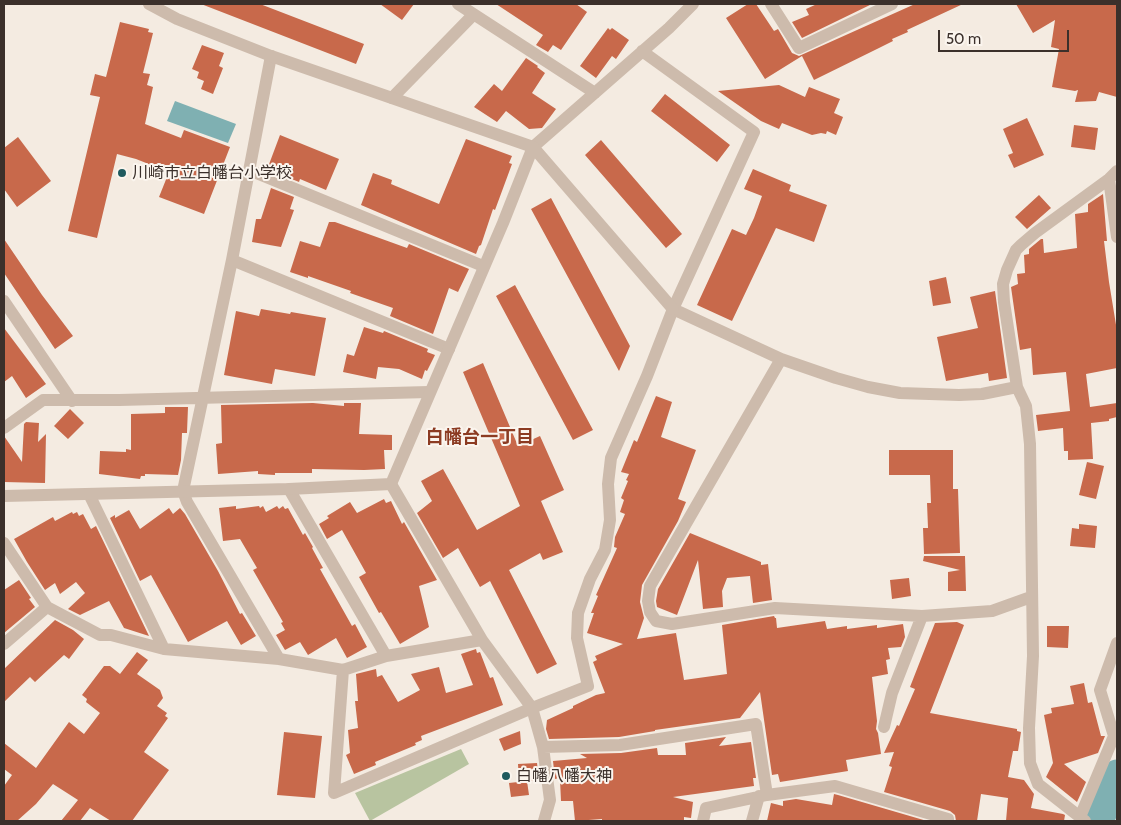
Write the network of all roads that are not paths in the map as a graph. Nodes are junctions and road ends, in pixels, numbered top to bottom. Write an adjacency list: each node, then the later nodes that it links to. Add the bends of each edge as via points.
1 (149, 4): 8 (street, via 177,19)
2 (458, 4): 6 (street)
3 (693, 4): 7 (street)
4 (771, 4): 5 (street, via 799,48)
5 (892, 4)
6 (472, 14): 9 (street); 10 (street)
7 (642, 51): 9 (street); 18 (street, via 754,132)
8 (270, 56): 10 (street); 12 (street)
9 (594, 93): 11 (street)
10 (392, 98): 11 (street)
11 (533, 147): 16 (street); 18 (street)
12 (249, 170): 15 (street); 16 (street)
13 (1113, 175): 14 (street); 21 (street, via 1035,232 1016,250 1007,270 1004,302)
14 (1117, 237)
15 (232, 260): 19 (street); 23 (street)
16 (483, 266): 19 (street)
17 (4, 301): 24 (street)
18 (673, 309): 20 (street); 42 (street, via 611,458 608,484 610,520 605,550 578,613 577,638 588,686)
19 (449, 349): 22 (street)
20 (781, 358): 21 (street, via 836,378 900,393 982,394); 34 (street, via 650,586 650,612 656,621 672,624 775,608)
21 (1017, 387): 32 (street, via 1026,406 1030,444)
22 (430, 392): 23 (street); 26 (street)
23 (202, 397): 24 (street); 28 (street)
24 (72, 401): 25 (street, via 44,400)
25 (4, 428)
26 (391, 484): 27 (street); 35 (street)
27 (289, 489): 28 (street); 39 (street)
28 (183, 491): 29 (street); 40 (street)
29 (88, 494): 30 (street); 38 (street)
30 (4, 496)
31 (4, 543): 33 (street)
32 (1031, 597): 34 (street, via 992,611); 46 (street, via 1030,763 1038,784)
33 (47, 607): 37 (street); 38 (street, via 100,635 111,634)
34 (922, 616): 43 (street, via 892,692)
35 (482, 640): 39 (street); 42 (street)
36 (1117, 643): 46 (street, via 1100,690 1114,736)
37 (4, 644)
38 (164, 649): 40 (street)
39 (386, 656): 41 (street)
40 (279, 658): 41 (street)
41 (343, 670): 42 (street, via 334,793)
42 (532, 708): 44 (street)
43 (884, 727)
44 (543, 747): 45 (street, via 620,745 756,724); 47 (street, via 550,800)
45 (763, 796): 48 (street, via 706,808); 49 (street); 50 (street, via 835,786)
46 (1082, 819)
47 (544, 821)
48 (703, 821)
49 (752, 821)
50 (948, 821)

